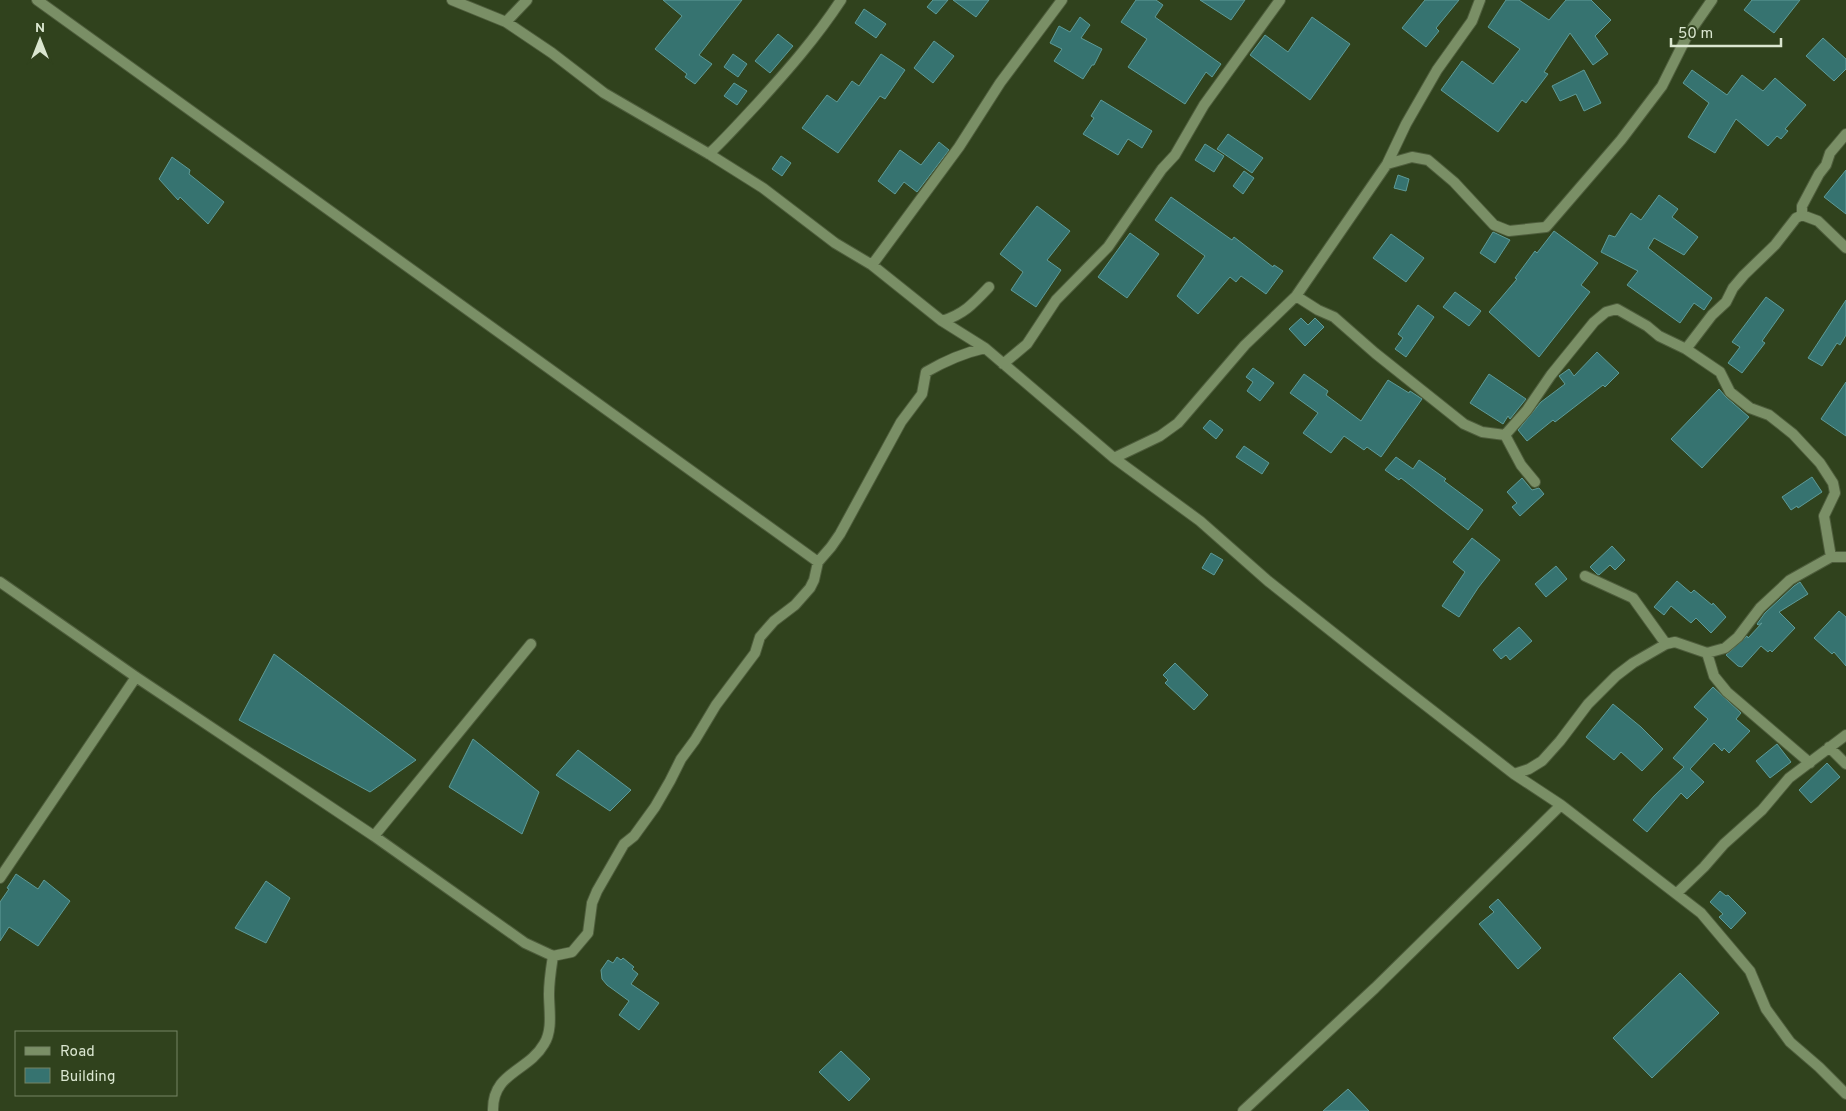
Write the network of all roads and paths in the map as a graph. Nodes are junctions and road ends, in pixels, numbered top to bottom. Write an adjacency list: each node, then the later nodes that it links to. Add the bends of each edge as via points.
1 (37, 0): 27 (street)
2 (452, 0): 9 (street)
3 (527, 0): 9 (street)
4 (841, 0): 11 (street, via 811,43 730,135)
5 (1062, 0): 15 (street, via 1000,83 954,155)
6 (1280, 0): 21 (street, via 1108,247 1056,300 1027,344)
7 (1480, 0): 12 (street, via 1472,21 1436,70)
8 (1712, 0): 12 (street, via 1687,36 1662,86 1621,140 1546,227 1509,231 1494,224 1428,160 1412,157)
9 (506, 22): 11 (street, via 604,93)
10 (1846, 134): 13 (street, via 1830,153 1802,206)
11 (709, 154): 15 (street, via 763,188 835,243)
12 (1387, 164): 17 (street)
13 (1802, 214): 14 (street, via 1818,221); 20 (street, via 1744,275)
14 (1846, 248)
15 (872, 265): 18 (street)
16 (989, 287): 18 (street, via 970,307)
17 (1296, 296): 22 (street, via 1334,317 1464,424 1482,432); 23 (street, via 1245,345 1178,423 1160,436)
18 (942, 321): 19 (street)
19 (985, 348): 21 (street); 27 (street, via 966,352 926,372 922,394 901,422 840,534)
20 (1686, 350): 22 (street, via 1617,309 1606,312 1576,343 1528,410); 25 (street, via 1720,372 1730,392 1750,408 1769,414 1794,434 1820,463 1833,484 1834,494 1824,516)
21 (1003, 364): 23 (street)
22 (1505, 435): 24 (street, via 1521,465)
23 (1114, 458): 38 (street, via 1200,521 1268,581)
24 (1535, 482)
25 (1831, 557): 26 (street); 32 (street, via 1779,589 1738,638 1725,648)
26 (1846, 557)
27 (818, 562): 43 (street, via 810,588 760,637 755,653 681,759 655,807 634,836 624,844 592,903 588,932 572,952)
28 (1585, 576): 31 (street, via 1633,598)
29 (0, 582): 33 (street)
30 (531, 644): 40 (street)
31 (1666, 644): 32 (street, via 1675,642); 38 (street, via 1616,676 1588,704 1542,761)
32 (1707, 653): 36 (street, via 1714,676 1727,692)
33 (136, 677): 40 (street); 41 (street)
34 (1846, 735): 35 (street)
35 (1829, 747): 36 (street); 37 (street)
36 (1810, 763): 42 (street, via 1789,778 1762,810)
37 (1846, 764)
38 (1514, 774): 39 (street)
39 (1561, 805): 42 (street); 46 (street, via 1376,988)
40 (374, 836): 43 (street, via 525,943)
41 (0, 878)
42 (1677, 893): 44 (street, via 1701,913 1750,971 1766,1009 1790,1042)
43 (553, 956): 45 (street, via 550,1016 544,1044 497,1088 492,1099)
44 (1846, 1094)
45 (493, 1111)
46 (1244, 1111)

